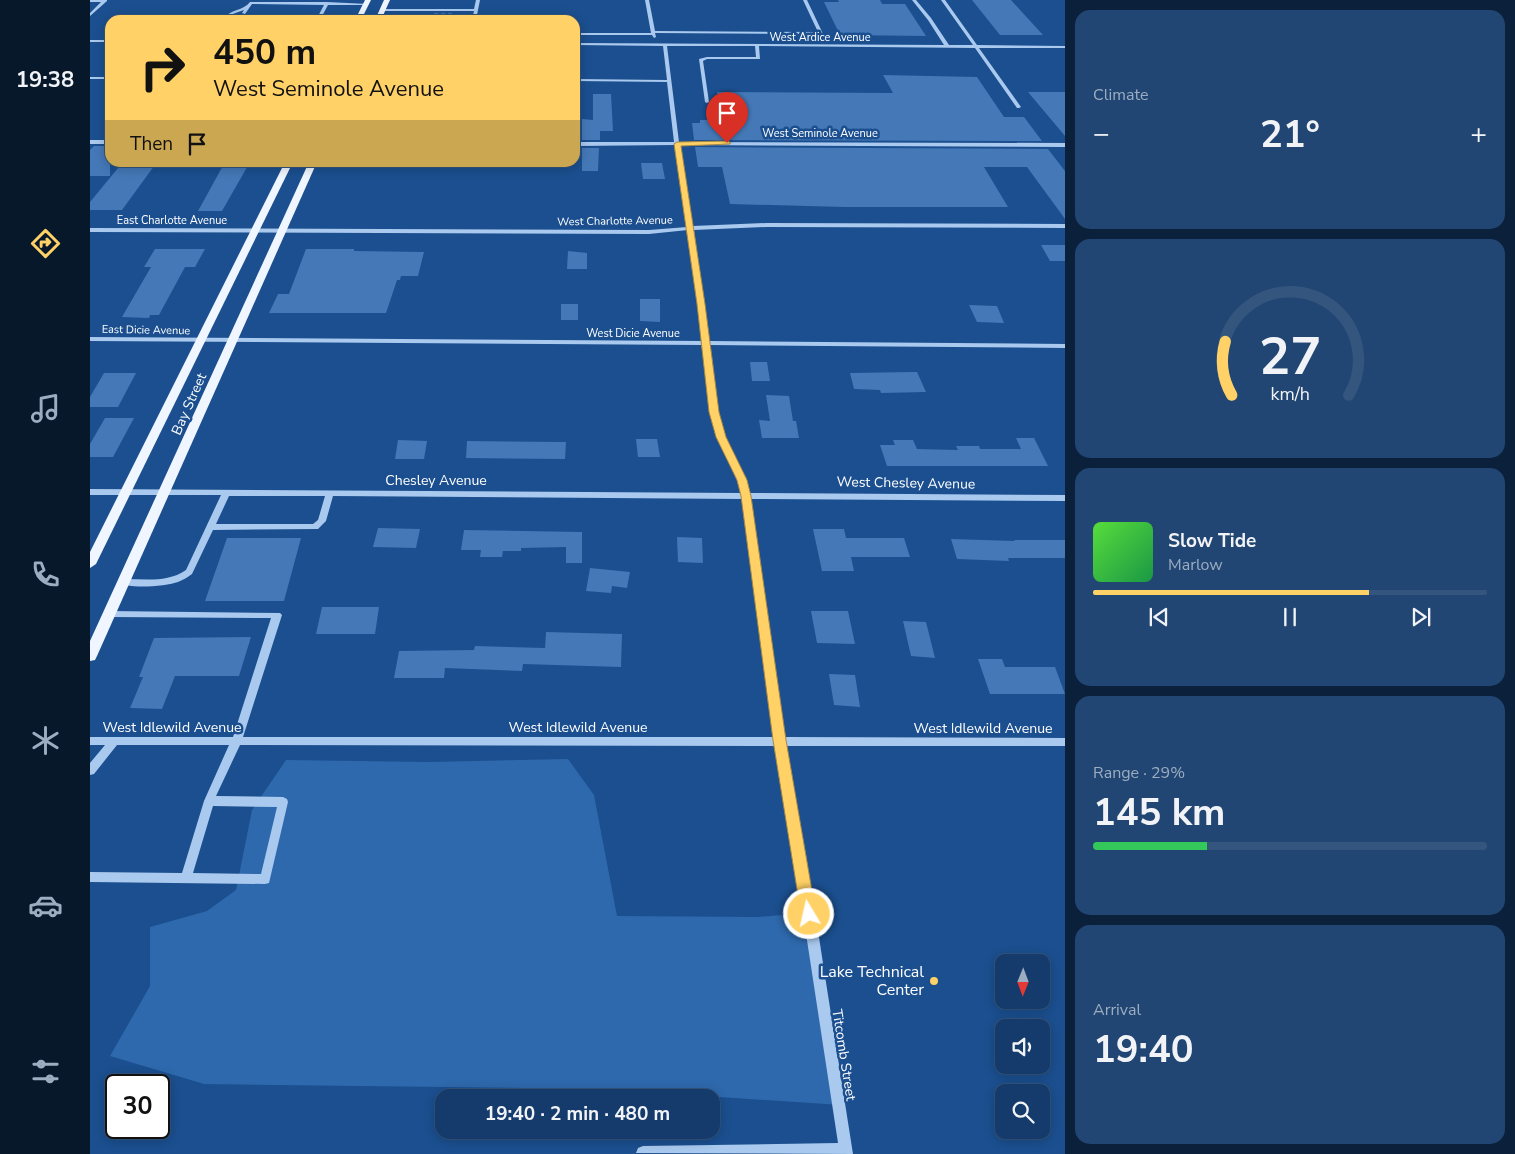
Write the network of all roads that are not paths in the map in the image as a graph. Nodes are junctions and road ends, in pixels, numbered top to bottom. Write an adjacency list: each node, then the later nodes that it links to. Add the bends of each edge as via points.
1 (105, 0): 8 (street); 16 (street)
2 (387, 0): 12 (main road)
3 (478, 0): 14 (street)
4 (647, 0): 24 (street)
5 (805, 0): 25 (street)
6 (914, 0): 34 (street)
7 (943, 0): 35 (street)
8 (90, 1)
9 (367, 2): 10 (street); 19 (main road)
10 (327, 3): 11 (street, via 251,3); 18 (street)
11 (247, 8): 15 (street); 17 (street)
12 (382, 10): 13 (street); 20 (main road)
13 (426, 10): 14 (street); 21 (street)
14 (475, 10): 23 (street)
15 (244, 13)
16 (90, 15)
17 (228, 15)
18 (321, 15)
19 (360, 15)
20 (380, 15)
21 (424, 15): 22 (street)
22 (434, 15)
23 (474, 15)
24 (653, 33): 25 (street); 26 (street); 30 (street)
25 (821, 33): 33 (street)
26 (580, 34)
27 (90, 41): 28 (street)
28 (105, 41)
29 (580, 44): 30 (street, West Ardice Avenue)
30 (655, 44): 31 (street, West Ardice Avenue)
31 (665, 44): 32 (street, West Ardice Avenue); 40 (street, Titcomb Street)
32 (757, 45): 33 (street, West Ardice Avenue); 41 (street, via 758,58 701,60)
33 (827, 46): 34 (street, West Ardice Avenue)
34 (946, 46): 35 (street, West Ardice Avenue)
35 (977, 46): 36 (street, West Ardice Avenue); 42 (street)
36 (1065, 47)
37 (90, 78): 38 (street)
38 (105, 78)
39 (580, 80): 40 (street)
40 (669, 81): 46 (street, Titcomb Street)
41 (707, 102)
42 (1018, 107)
43 (90, 142): 44 (street)
44 (105, 142)
45 (580, 144): 46 (street, West Seminole Avenue)
46 (677, 144): 47 (street, West Seminole Avenue); 51 (street, Titcomb Street)
47 (1065, 144)
48 (286, 167): 53 (main road, Bay Street)
49 (311, 167): 54 (main road, Bay Street)
50 (1065, 226): 51 (street, West Charlotte Avenue, via 767,225)
51 (689, 229): 54 (street, West Charlotte Avenue, via 649,232); 58 (street, Titcomb Street)
52 (90, 230): 53 (street, East Charlotte Avenue)
53 (255, 230): 54 (street, West Charlotte Avenue); 56 (main road, Bay Street)
54 (283, 231): 57 (main road, Bay Street)
55 (90, 339): 56 (street, East Dicie Avenue)
56 (201, 341): 57 (street, West Dicie Avenue); 61 (main road, Bay Street)
57 (232, 341): 58 (street, West Dicie Avenue); 62 (main road, Bay Street)
58 (706, 343): 59 (street, West Dicie Avenue); 65 (street, Titcomb Street, via 714,412)
59 (1065, 346)
60 (90, 492): 61 (street, Chesley Avenue)
61 (125, 492): 62 (street, Chesley Avenue); 68 (main road, Bay Street)
62 (164, 492): 63 (street, Chesley Avenue); 69 (main road, Bay Street)
63 (226, 493): 64 (street, Chesley Avenue); 67 (street)
64 (330, 493): 65 (street, Chesley Avenue); 67 (street, via 322,521 315,527)
65 (746, 496): 66 (street, West Chesley Avenue); 73 (street, Titcomb Street)
66 (1065, 498)
67 (210, 527): 69 (street, via 190,572 183,578 171,582)
68 (90, 564)
69 (124, 582): 70 (main road, Bay Street)
70 (109, 614): 71 (main road, Bay Street); 72 (street, via 277,616)
71 (90, 656)
72 (237, 740): 73 (street, West Idlewild Avenue); 75 (street, West Idlewild Avenue); 78 (street)
73 (780, 740): 76 (street, West Idlewild Avenue); 81 (street, Titcomb Street)
74 (90, 741): 75 (street, West Idlewild Avenue)
75 (114, 741): 77 (street)
76 (1065, 742)
77 (90, 771)
78 (209, 801): 80 (street); 80 (street, via 283,802 265,879)
79 (90, 877): 80 (street)
80 (186, 877)
81 (845, 1152): 82 (street)
82 (644, 1153)

